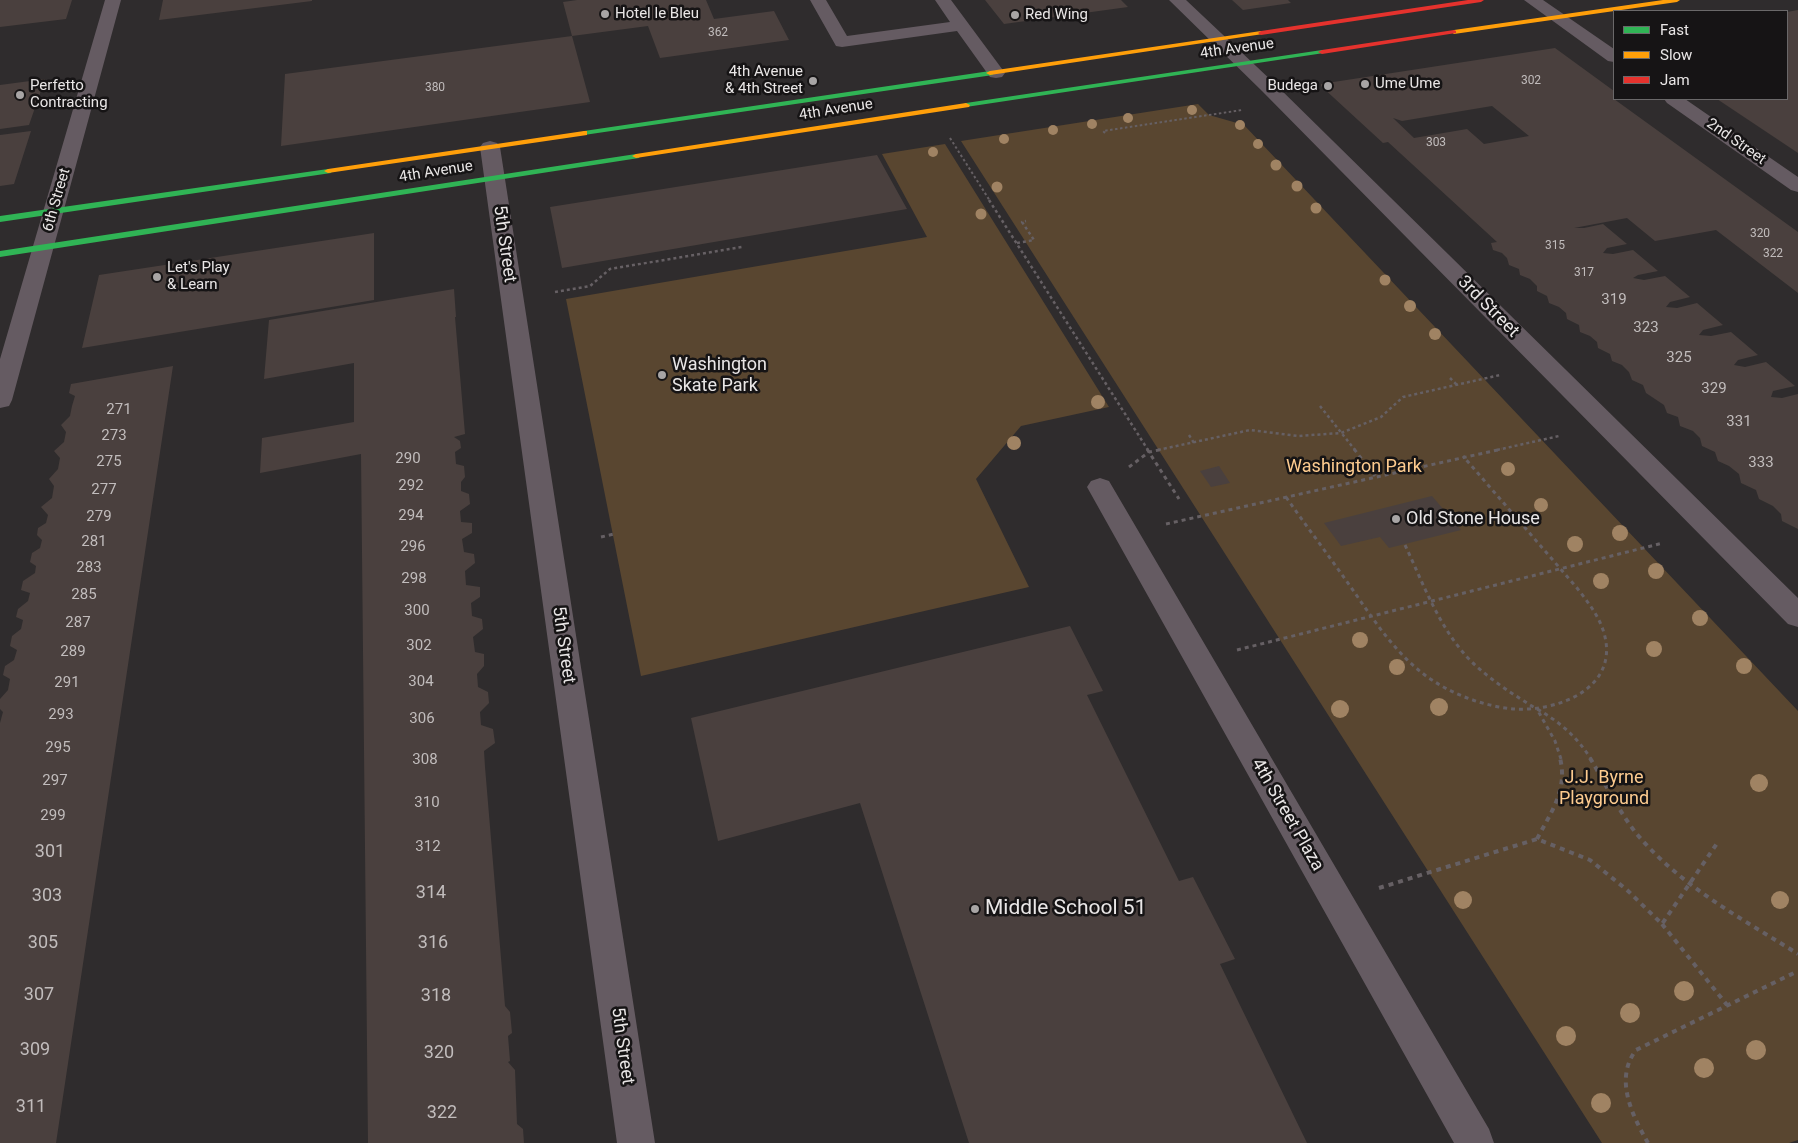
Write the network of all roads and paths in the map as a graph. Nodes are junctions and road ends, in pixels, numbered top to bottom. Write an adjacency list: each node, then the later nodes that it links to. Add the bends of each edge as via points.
1 (113, 0): 21 (street, 6th Street)
2 (818, 0): 9 (street, via 842,42)
3 (944, 0): 9 (street)
4 (1177, 0): 10 (street, 3rd Street)
5 (1481, 0): 10 (main road, 4th Avenue)
6 (1532, 0): 8 (street)
7 (1677, 0): 8 (main road, 4th Avenue)
8 (1558, 18): 11 (street); 12 (main road, 4th Avenue)
9 (961, 25): 13 (street)
10 (1217, 40): 12 (street, 3rd Street); 13 (main road, 4th Avenue)
11 (1613, 56)
12 (1242, 63): 19 (main road, 4th Avenue); 52 (street, 3rd Street)
13 (996, 73): 18 (main road, 4th Avenue)
14 (1674, 100): 20 (street, 2nd Street)
15 (1242, 110): 17 (path, via 1103,131)
16 (946, 132): 24 (path)
17 (1105, 133)
18 (490, 147): 19 (street, 5th Street); 21 (main road, 4th Avenue)
19 (495, 178): 25 (main road, 4th Avenue); 63 (street, 5th Street)
20 (1798, 186)
21 (54, 211): 22 (main road, 4th Avenue); 25 (street, 6th Street)
22 (0, 219)
23 (1026, 221): 24 (path, via 1022,222 1034,240)
24 (1017, 243): 38 (path)
25 (44, 247): 27 (main road, 4th Avenue); 32 (street, 6th Street)
26 (742, 247): 28 (path, via 610,269 590,286)
27 (0, 254)
28 (556, 292)
29 (1500, 375): 31 (path)
30 (1450, 378): 31 (path)
31 (1457, 385): 34 (path, via 1403,397 1381,417)
32 (0, 400)
33 (1320, 406): 34 (path)
34 (1341, 433): 37 (path, via 1298,436 1250,430); 40 (path)
35 (1189, 435): 37 (path)
36 (1559, 436): 39 (path)
37 (1194, 443): 38 (path)
38 (1149, 452): 41 (path); 43 (path)
39 (1462, 456): 40 (path); 49 (path)
40 (1375, 476): 42 (path)
41 (1100, 487): 44 (street, 4th Street Plaza)
42 (1286, 497): 44 (path); 51 (path)
43 (1179, 499)
44 (1126, 533): 53 (street, 4th Street Plaza)
45 (614, 534): 46 (path)
46 (601, 537)
47 (1663, 543): 49 (path)
48 (1405, 545): 50 (path)
49 (1560, 569): 50 (path); 54 (path, via 1594,610 1604,634 1606,656 1600,677 1584,693 1561,705)
50 (1432, 601): 51 (path); 54 (path, via 1458,646 1472,662 1491,680)
51 (1372, 616): 53 (path); 54 (path, via 1407,661 1457,694 1484,703)
52 (1798, 616)
53 (1199, 660): 58 (street, 4th Street Plaza)
54 (1538, 709): 55 (path, via 1558,746 1562,783 1558,801); 57 (path, via 1573,736 1638,834 1666,864)
55 (1537, 840): 58 (path); 59 (path, via 1590,860)
56 (1718, 842): 57 (path)
57 (1690, 883): 59 (path); 60 (path)
58 (1336, 901): 64 (street, 4th Street Plaza)
59 (1662, 924): 62 (path)
60 (1798, 954)
61 (1798, 971): 62 (path)
62 (1727, 1005): 65 (path, via 1636,1050 1628,1062 1626,1078 1631,1108)
63 (636, 1143)
64 (1475, 1143)
65 (1648, 1143)

